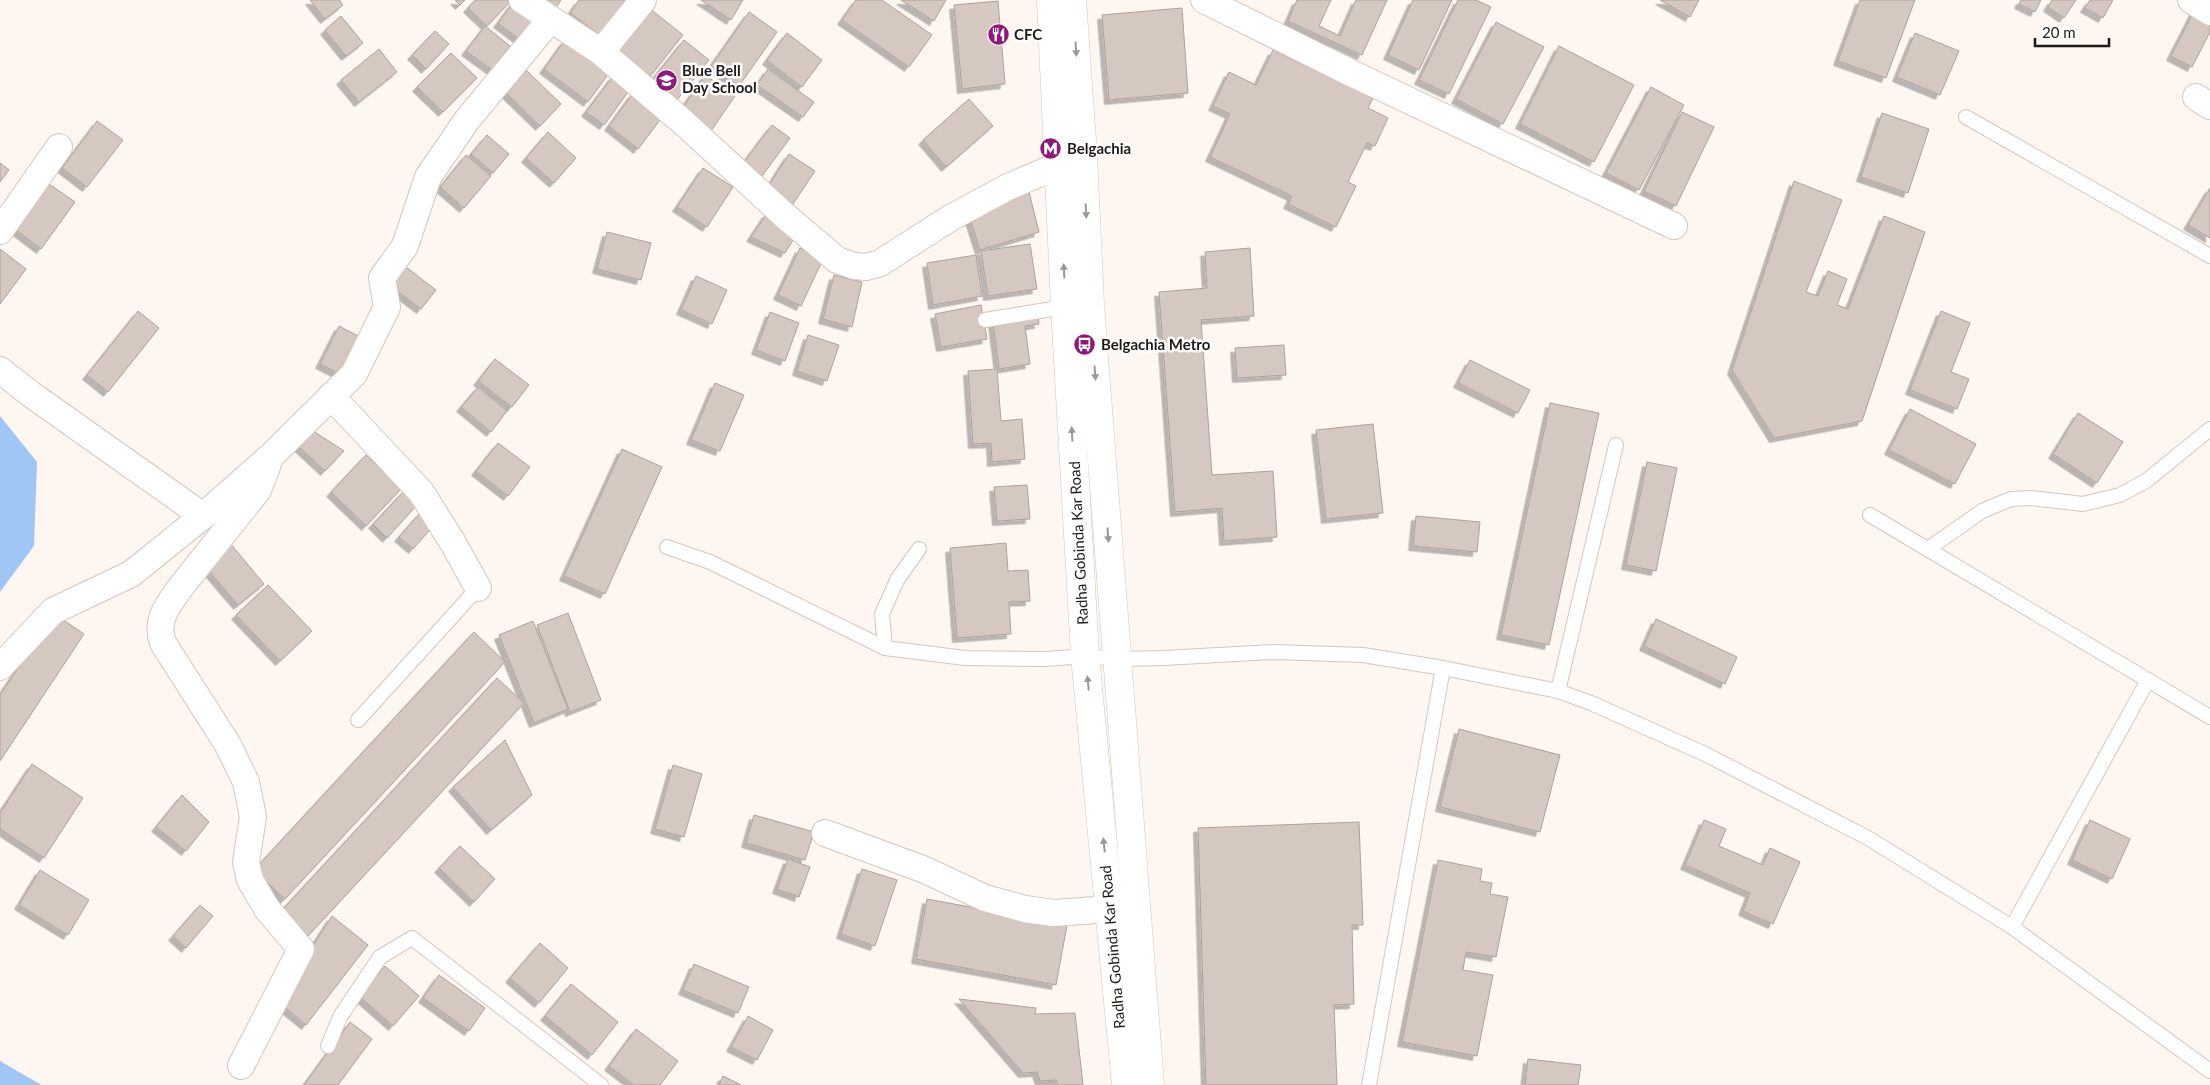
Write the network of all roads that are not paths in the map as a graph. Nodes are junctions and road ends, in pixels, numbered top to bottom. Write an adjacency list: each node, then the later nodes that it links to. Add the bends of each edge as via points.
1 (522, 0): 8 (street)
2 (643, 0): 9 (street)
3 (1051, 0): 13 (main road, Radha Gobinda Kar Road)
4 (1072, 0): 12 (main road, one-way to 12)
5 (1204, 0): 14 (street)
6 (2191, 0): 7 (street)
7 (2210, 12)
8 (550, 20): 9 (street); 20 (street, via 467,120 428,177 405,246 382,278 387,307 354,374)
9 (602, 52): 13 (street, via 784,215 838,260 854,266 880,264 952,217 1008,187)
10 (1966, 117): 16 (lane)
11 (59, 147): 15 (street)
12 (1083, 155): 13 (street); 32 (main road, one-way to 32, via 1090,305)
13 (1059, 165): 17 (main road, Radha Gobinda Kar Road, one-way to 13)
14 (1674, 226)
15 (0, 231)
16 (2210, 256)
17 (1065, 307): 18 (lane); 31 (main road, Radha Gobinda Kar Road, one-way to 17)
18 (986, 320)
19 (0, 370): 25 (street)
20 (331, 396): 23 (street); 29 (street, via 421,492)
21 (2210, 430): 28 (lane, via 2146,481 2120,496 2083,504 2011,499 1982,511)
22 (1616, 445): 36 (lane)
23 (271, 456): 25 (street); 43 (street, via 258,490 180,588 160,622 163,643 228,745 246,782 253,808 246,862 250,880 267,908 301,949)
24 (1870, 515): 28 (lane)
25 (202, 516): 33 (street, via 131,574 53,611)
26 (667, 547): 30 (lane, via 710,562)
27 (919, 549): 30 (lane, via 896,580 882,614)
28 (1928, 550): 35 (lane)
29 (478, 588): 38 (lane)
30 (885, 648): 31 (lane, via 965,658)
31 (1085, 656): 32 (lane); 40 (main road, Radha Gobinda Kar Road, one-way to 31)
32 (1118, 659): 34 (lane, via 1294,653 1363,655); 47 (main road)
33 (0, 667)
34 (1443, 668): 36 (lane); 48 (lane)
35 (2148, 680): 37 (lane); 41 (lane)
36 (1558, 691): 41 (lane, via 1705,754 1868,838)
37 (2210, 717)
38 (358, 720)
39 (825, 833): 40 (street, via 925,870 993,900 1025,909 1054,913)
40 (1110, 909): 46 (main road, Radha Gobinda Kar Road)
41 (2012, 927): 44 (lane)
42 (328, 1046): 45 (lane, via 340,1017 380,956 412,938)
43 (241, 1066)
44 (2210, 1071)
45 (601, 1085)
46 (1126, 1085)
47 (1150, 1085)
48 (1369, 1085)

